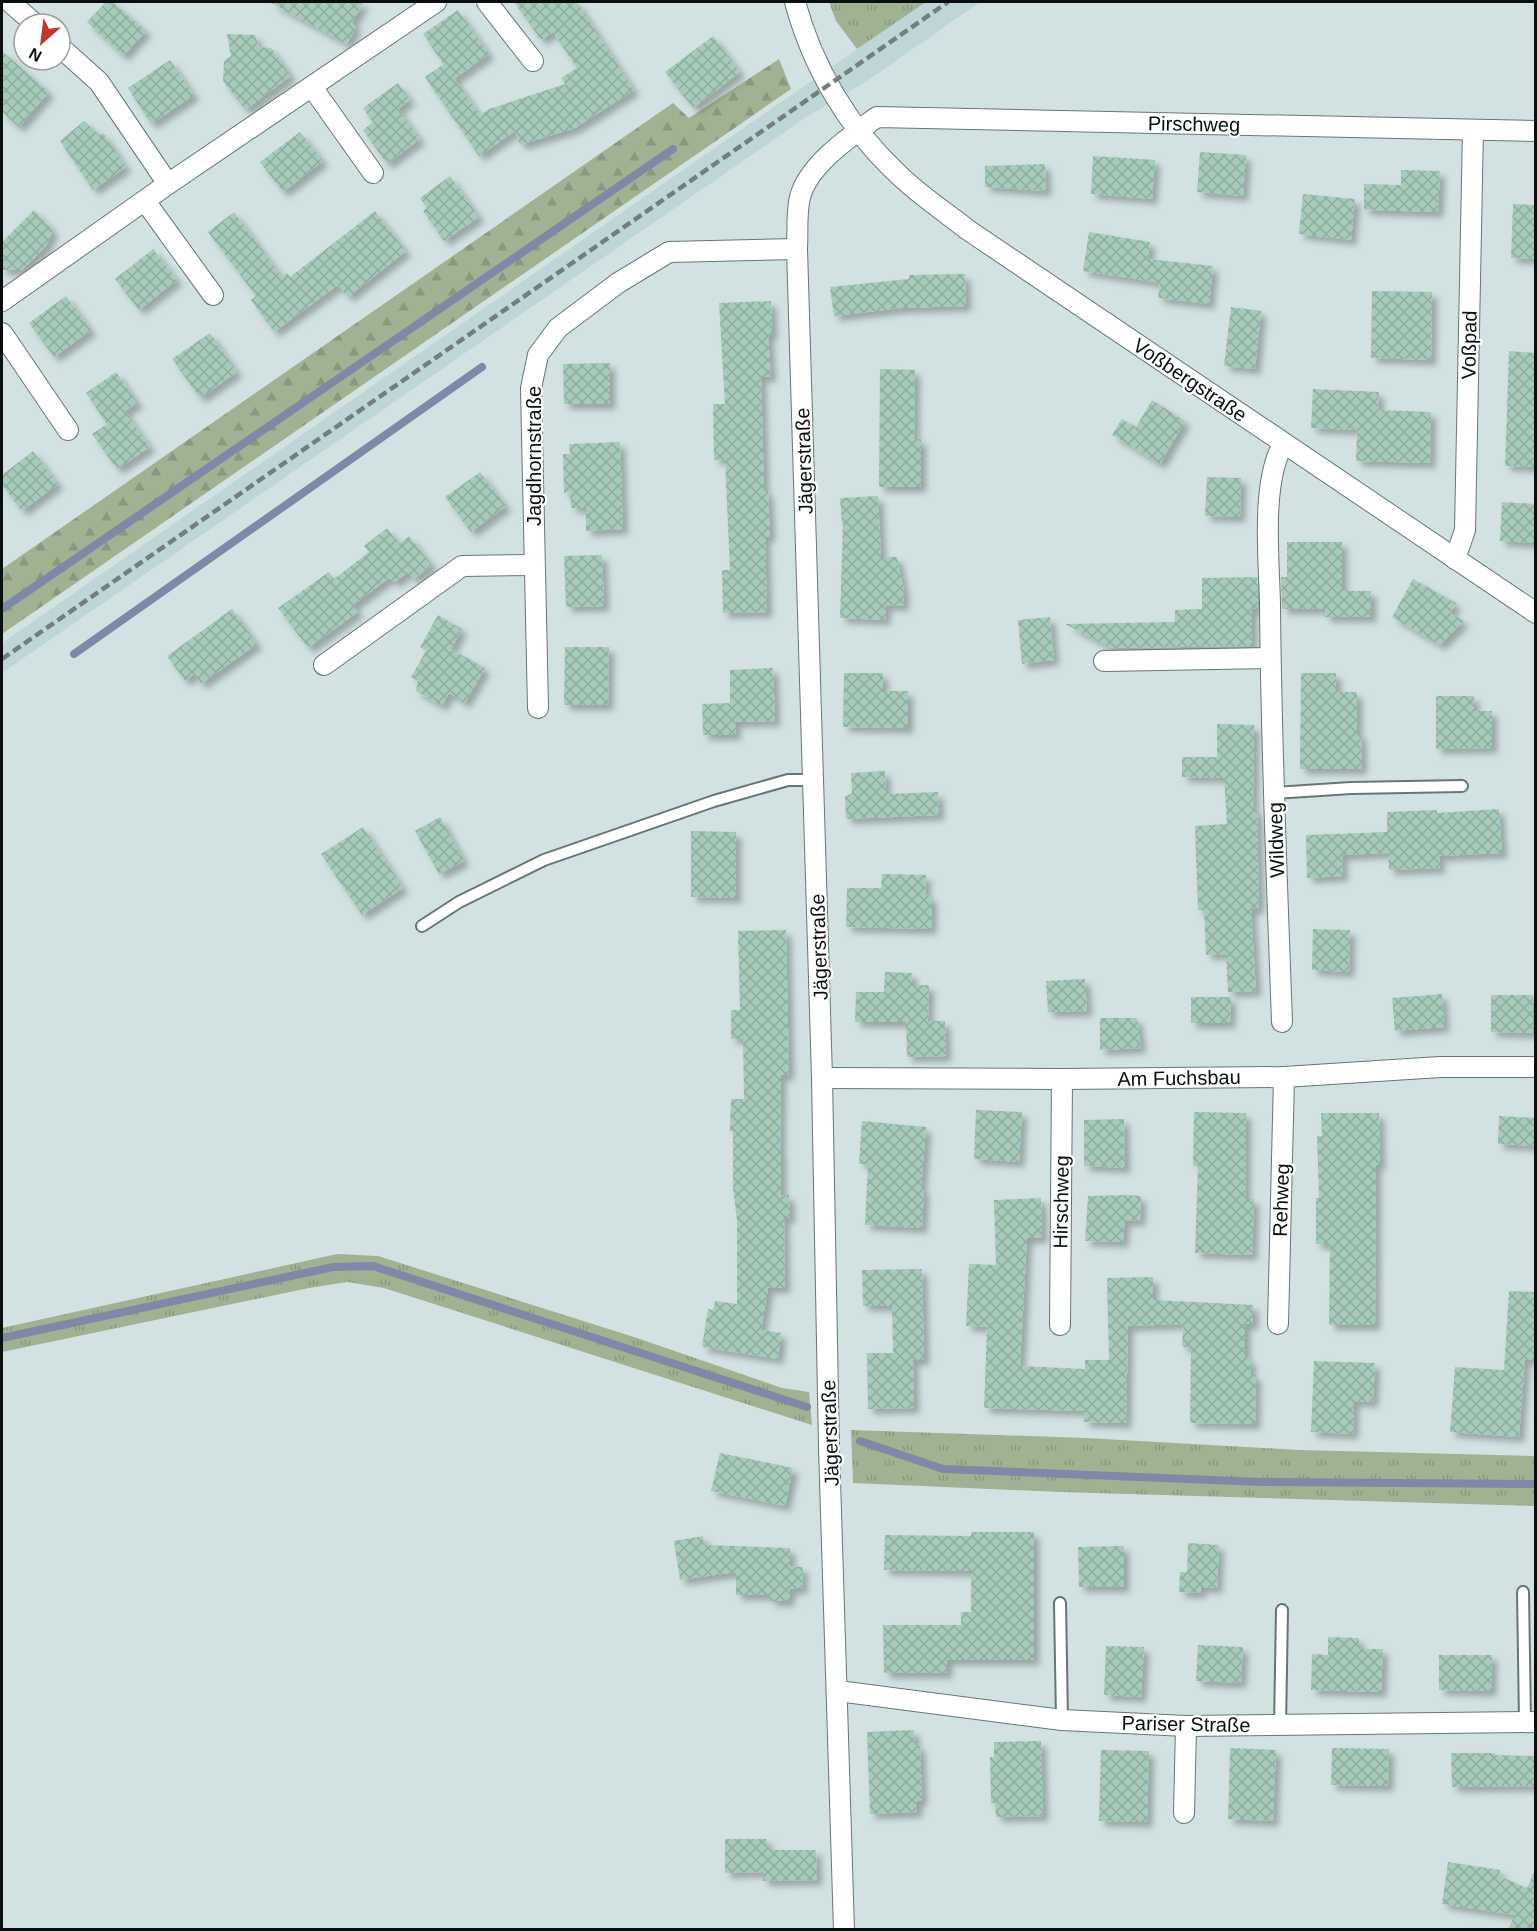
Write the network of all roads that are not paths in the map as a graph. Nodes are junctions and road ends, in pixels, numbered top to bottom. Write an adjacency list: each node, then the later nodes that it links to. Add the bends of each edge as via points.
1 (436, 2): 6 (street)
2 (487, 2): 5 (street)
3 (795, 2): 8 (street, via 811,49)
4 (72, 58): 11 (street, via 99,82)
5 (533, 61)
6 (312, 87): 10 (street); 11 (street)
7 (1473, 130): 8 (street, Pirschweg, via 877,117); 9 (street, Pirschweg); 19 (street, Voßpad, via 1465,530)
8 (857, 131): 13 (street, Jägerstraße, via 814,171 801,197); 18 (street, Voßbergstraße, via 900,176 968,230)
9 (1536, 131)
10 (373, 173)
11 (168, 184): 12 (street)
12 (145, 201): 14 (street); 15 (street)
13 (797, 249): 20 (street, Jagdhornstraße, via 669,252 618,283 558,328 538,355 531,388); 26 (street, Jägerstraße)
14 (213, 295)
15 (2, 302)
16 (2, 333): 17 (street)
17 (68, 430)
18 (1283, 444): 19 (street, Voßbergstraße); 22 (street, Wildweg, via 1275,457 1269,488)
19 (1455, 559): 21 (street, Voßbergstraße)
20 (534, 565): 24 (street, via 462,566); 25 (street, Jagdhornstraße)
21 (1536, 613)
22 (1270, 658): 23 (street); 28 (street, Wildweg)
23 (1104, 661)
24 (324, 665)
25 (538, 708)
26 (814, 780): 29 (lane, via 788,780 714,801 544,860 459,902); 33 (street, Jägerstraße)
27 (1462, 786): 28 (lane)
28 (1274, 793): 30 (street, Wildweg)
29 (423, 926)
30 (1282, 1022)
31 (1536, 1067): 32 (street, Am Fuchsbau, via 1440,1067)
32 (1284, 1077): 34 (street, Am Fuchsbau); 36 (street, Rehweg)
33 (822, 1078): 34 (street, Am Fuchsbau); 40 (street, Jägerstraße)
34 (1062, 1079): 35 (street, Hirschweg)
35 (1060, 1324)
36 (1278, 1324)
37 (1523, 1592): 42 (lane)
38 (1060, 1603): 41 (lane)
39 (1282, 1610): 44 (lane)
40 (838, 1691): 41 (street, Pariser Straße); 46 (street, Jägerstraße)
41 (1062, 1720): 43 (street, Pariser Straße)
42 (1530, 1722): 44 (street, Pariser Straße)
43 (1186, 1726): 44 (street, Pariser Straße); 45 (street)
44 (1280, 1726)
45 (1185, 1813)
46 (844, 1929)

